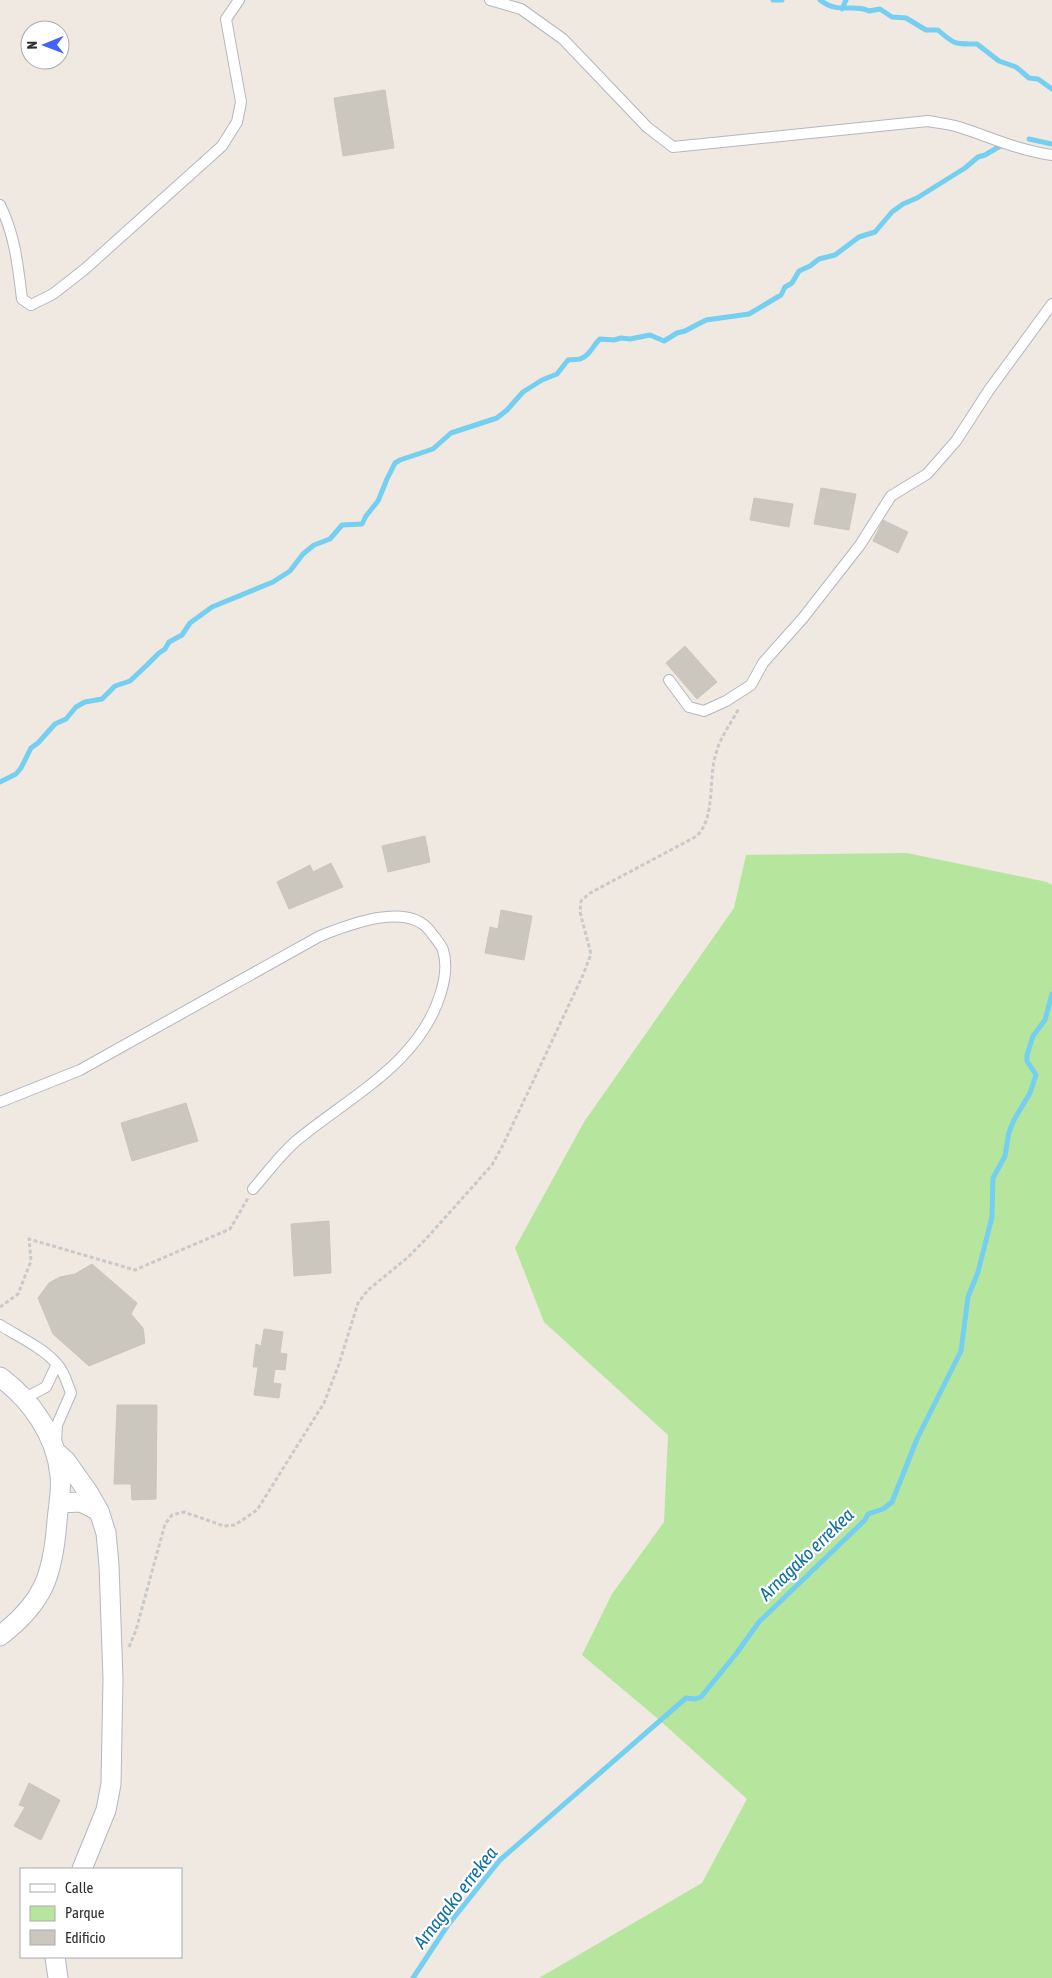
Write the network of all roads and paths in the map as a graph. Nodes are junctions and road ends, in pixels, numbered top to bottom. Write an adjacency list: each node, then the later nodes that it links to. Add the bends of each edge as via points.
1 (239, 0): 4 (lane, via 226,18 241,102 237,122 222,146 84,269 53,294 31,305 22,299 10,225)
2 (490, 0): 3 (lane, via 521,9 563,39 647,127 673,147 928,121 956,126)
3 (1052, 155)
4 (0, 205)
5 (1052, 304): 7 (lane, via 956,441 927,474 891,496 860,545 762,663)
6 (668, 680): 7 (lane, via 689,707 704,711)
7 (752, 685): 19 (path, via 717,749 708,817 703,829 696,836 581,900 580,912 591,954 492,1164 425,1240 358,1302 324,1403 257,1510 235,1525 224,1526 184,1512 172,1515 165,1524)
8 (0, 1102): 9 (lane, via 80,1070 320,936 354,923 382,918 413,919 429,929 443,950 445,979 437,1005 420,1038 394,1065 295,1143)
9 (253, 1189): 10 (path, via 230,1229 135,1270 29,1239 31,1262 18,1294)
10 (0, 1307)
11 (0, 1326): 12 (lane, via 35,1346)
12 (57, 1364): 14 (lane, via 46,1387); 15 (lane, via 71,1393 57,1425)
13 (0, 1377): 14 (street)
14 (25, 1398): 15 (street)
15 (55, 1450): 16 (street, via 60,1476); 17 (street)
16 (59, 1503): 17 (street, via 81,1502); 18 (street, via 48,1578 32,1608)
17 (99, 1511): 20 (street, via 106,1533 109,1565 113,1679 111,1784 106,1810)
18 (0, 1636)
19 (126, 1655)
20 (82, 1868)
21 (55, 1958): 22 (street)
22 (58, 1978)

